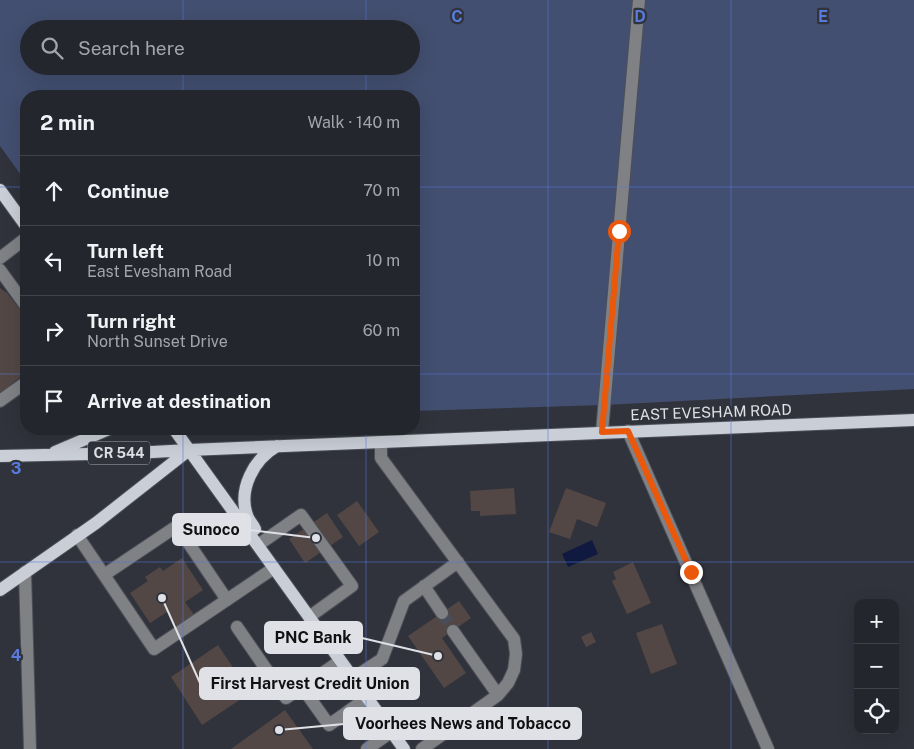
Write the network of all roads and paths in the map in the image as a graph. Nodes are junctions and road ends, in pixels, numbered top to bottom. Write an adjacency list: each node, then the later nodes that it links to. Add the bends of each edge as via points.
1 (639, 0): 12 (street)
2 (0, 190): 3 (main road)
3 (20, 218)
4 (20, 243): 5 (street)
5 (0, 258)
6 (0, 270): 7 (street)
7 (20, 298)
8 (20, 387): 9 (street)
9 (0, 401)
10 (914, 420): 11 (main road, EAST EVESHAM ROAD / CR 544)
11 (628, 431): 12 (main road, EAST EVESHAM ROAD / CR 544); 43 (street)
12 (602, 432): 15 (main road, EAST EVESHAM ROAD / CR 544)
13 (95, 435): 18 (main road)
14 (179, 435): 17 (main road)
15 (381, 442): 16 (main road, EAST EVESHAM ROAD / CR 544); 22 (street, via 381,458)
16 (279, 446): 17 (main road, EAST EVESHAM ROAD / CR 544); 21 (main road, via 259,461 246,483 244,500 247,516 255,528)
17 (190, 450): 18 (main road, EAST EVESHAM ROAD / CR 544); 20 (main road); 21 (main road)
18 (48, 455): 19 (main road, EAST EVESHAM ROAD / CR 544)
19 (0, 456)
20 (77, 536): 24 (main road); 25 (street)
21 (255, 542): 23 (main road); 30 (street, via 301,514 307,522 352,586)
22 (458, 562): 26 (street); 35 (street, via 514,639 514,670)
23 (274, 568): 28 (street); 30 (main road)
24 (26, 572): 27 (main road); 39 (street)
25 (104, 575): 28 (street, via 177,526); 28 (street, via 154,649)
26 (424, 586): 29 (street); 34 (street, via 404,601 382,659)
27 (0, 590)
28 (227, 600)
29 (442, 613)
30 (309, 617): 33 (main road)
31 (237, 627): 36 (street)
32 (453, 631): 35 (street)
33 (340, 660): 34 (main road); 36 (street)
34 (353, 678): 37 (main road)
35 (498, 696): 42 (street)
36 (286, 698): 37 (street, via 302,687 329,725)
37 (367, 698): 38 (main road)
38 (391, 732): 40 (street); 41 (main road)
39 (30, 749)
40 (367, 749)
41 (404, 749)
42 (422, 749)
43 (768, 749)

